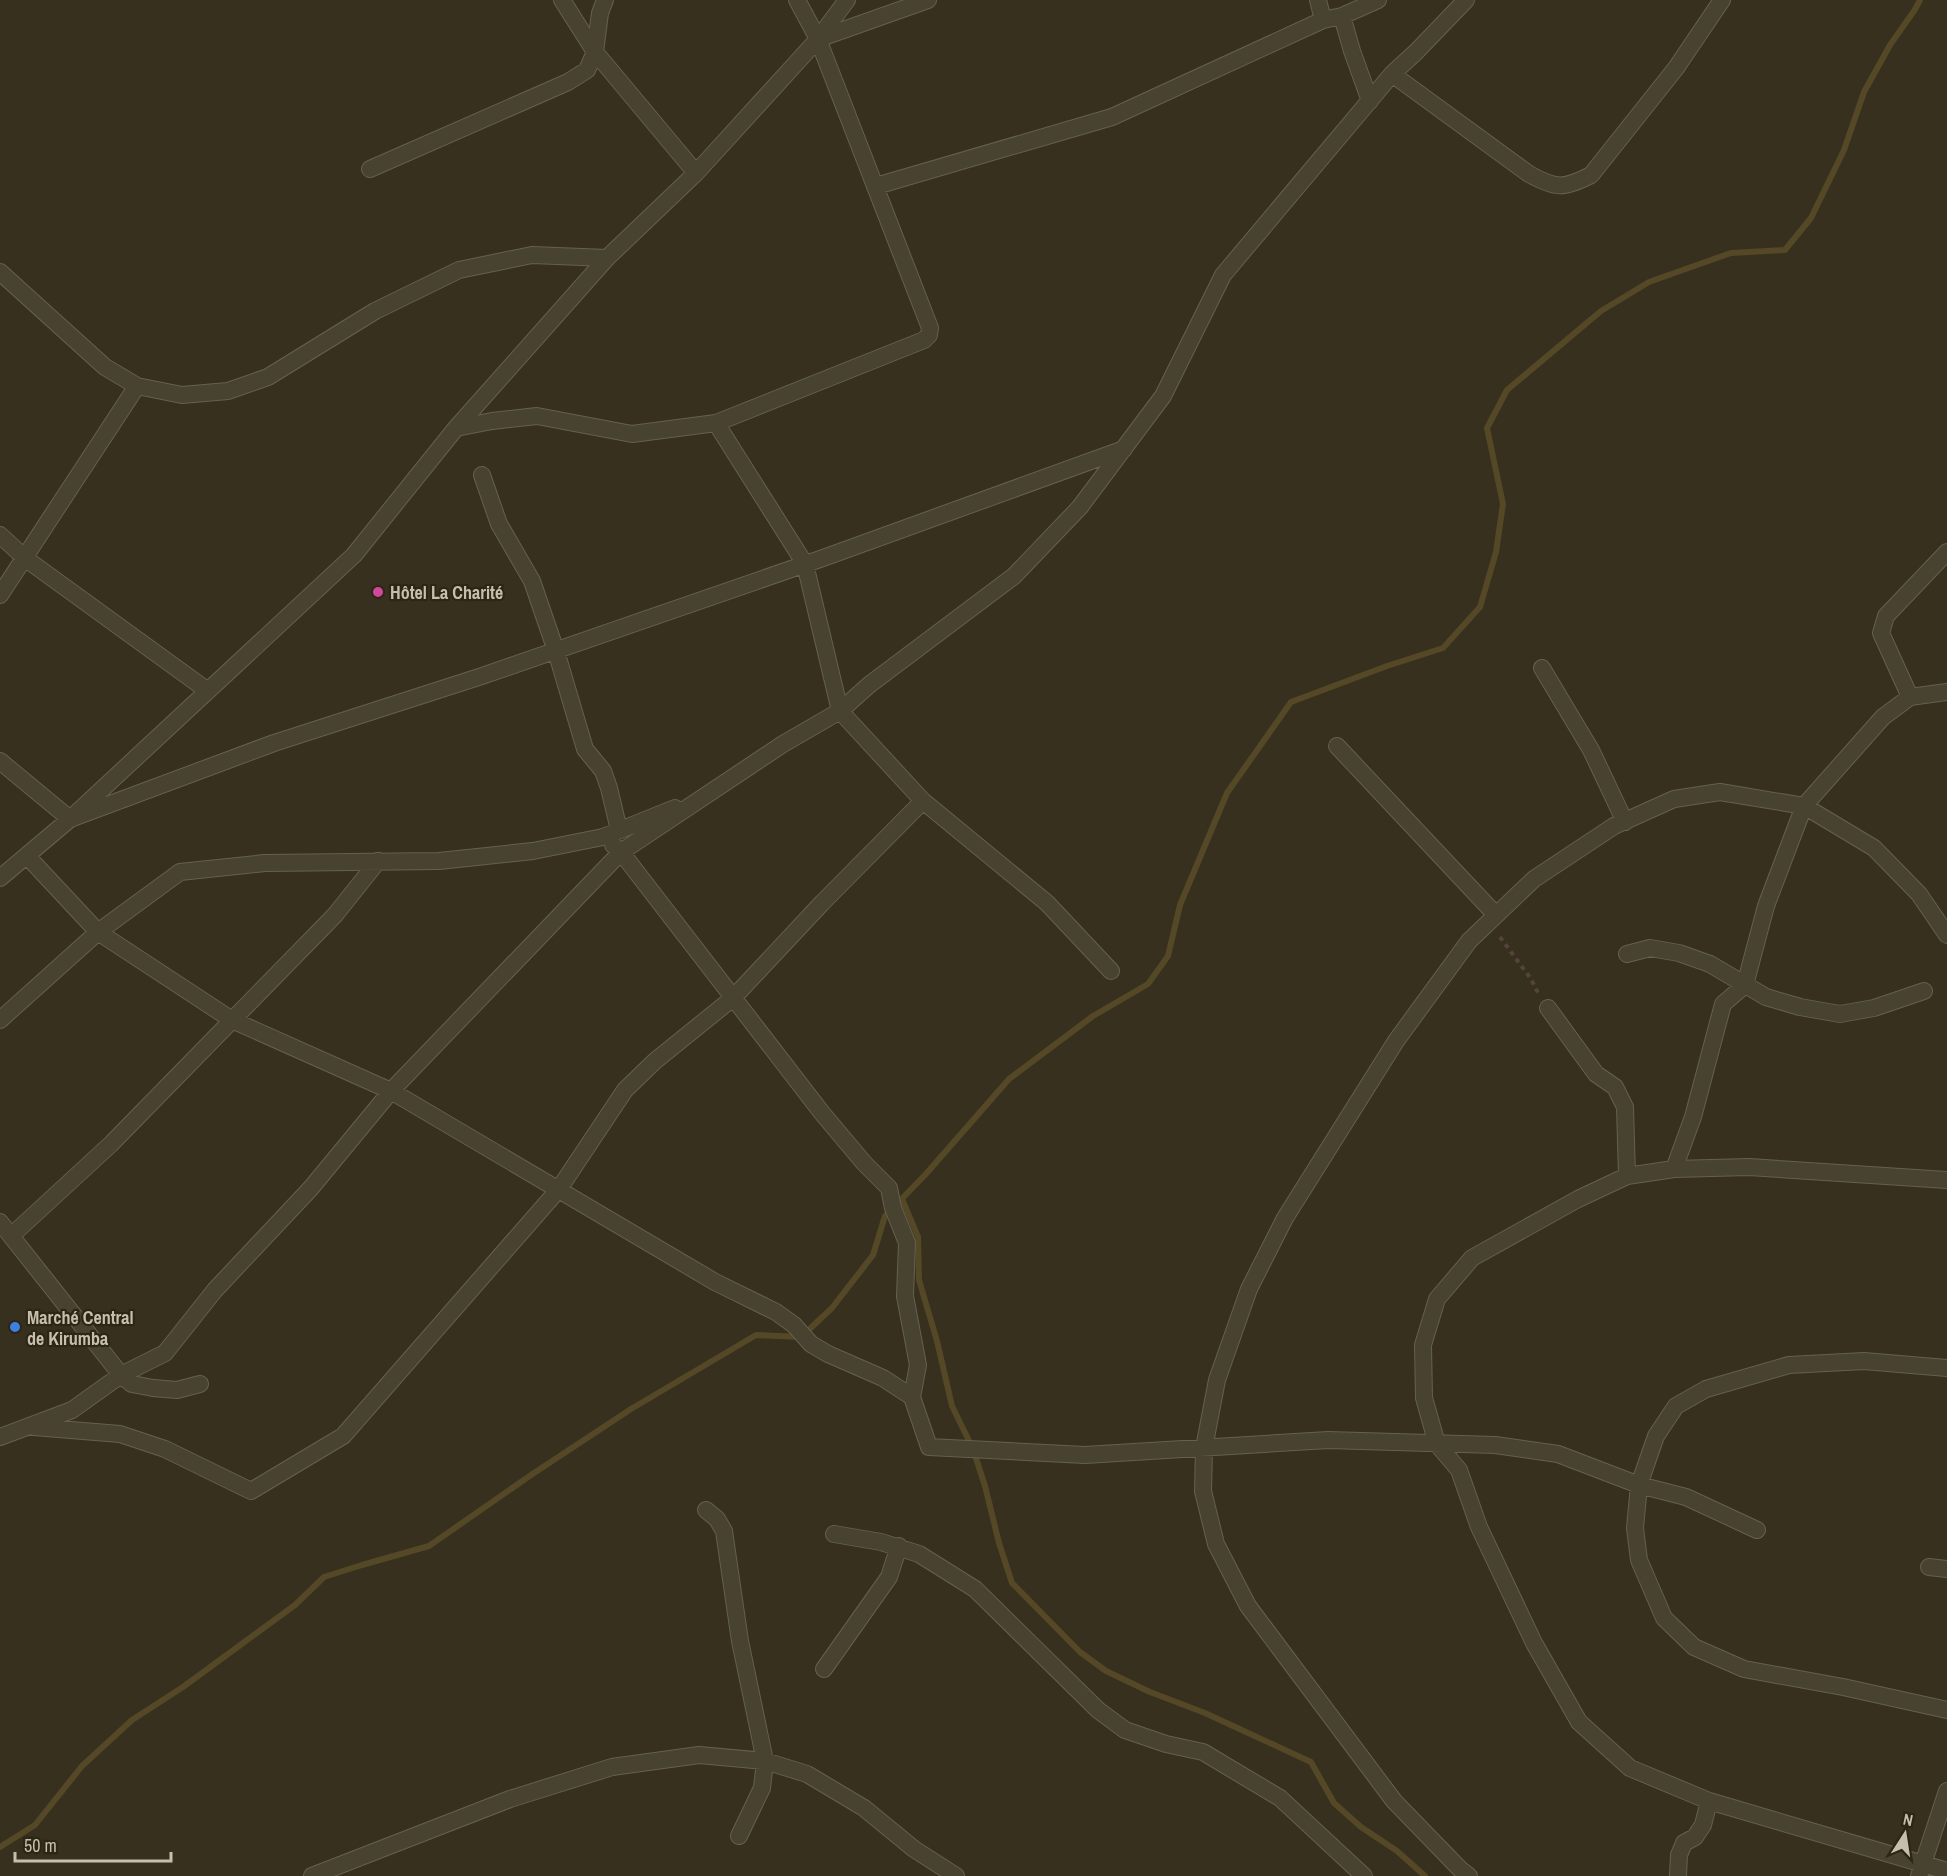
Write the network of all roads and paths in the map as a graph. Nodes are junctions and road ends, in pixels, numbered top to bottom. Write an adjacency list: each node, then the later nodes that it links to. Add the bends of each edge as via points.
1 (562, 0): 13 (street)
2 (605, 0): 13 (street)
3 (797, 0): 12 (street)
4 (848, 0): 12 (street)
5 (928, 0): 12 (street)
6 (1318, 0): 11 (street)
7 (1378, 0): 10 (street)
8 (1466, 0): 14 (street)
9 (1722, 0): 14 (street, via 1676,68 1591,175 1572,185 1545,183 1529,174)
10 (1342, 16): 11 (street); 15 (street)
11 (1323, 20): 18 (street, via 1112,117)
12 (818, 39): 17 (street); 18 (street)
13 (595, 52): 16 (street, via 587,70 568,82); 17 (street)
14 (1392, 74): 15 (street)
15 (1370, 101): 24 (street, via 1222,275 1163,396)
16 (370, 169)
17 (696, 173): 19 (street)
18 (876, 186): 22 (street, via 930,328 929,336)
19 (607, 258): 21 (street, via 532,255 459,270 375,311 268,377 228,391 182,394); 23 (street)
20 (0, 272): 21 (street, via 105,367)
21 (137, 386): 28 (street)
22 (716, 423): 23 (street, via 632,434 537,416); 29 (street)
23 (456, 428): 33 (street, via 354,555)
24 (1125, 449): 29 (street); 36 (street, via 1080,507 1014,576)
25 (482, 475): 31 (street, via 499,524 532,581)
26 (0, 535): 28 (street)
27 (1947, 552): 35 (street, via 1886,616 1881,633)
28 (26, 559): 30 (street); 33 (street)
29 (805, 564): 31 (street); 36 (street)
30 (0, 595)
31 (556, 651): 42 (street, via 274,743); 44 (street, via 585,749 603,771)
32 (1542, 668): 43 (street, via 1591,750)
33 (208, 691): 42 (street)
34 (1947, 692): 35 (street)
35 (1910, 697): 41 (street, via 1883,717)
36 (840, 711): 39 (street); 40 (street)
37 (1337, 746): 50 (street)
38 (0, 761): 42 (street)
39 (704, 797): 44 (street); 46 (street)
40 (923, 801): 54 (street, via 1047,903); 57 (street)
41 (1804, 806): 43 (street, via 1720,792 1674,799); 52 (street, via 1874,848 1919,894); 55 (street, via 1766,906)
42 (70, 819): 47 (street)
43 (1625, 822): 50 (street, via 1534,879)
44 (619, 830): 45 (street)
45 (603, 837): 46 (street); 48 (street, via 533,851 438,861)
46 (621, 852): 57 (street); 61 (street)
47 (27, 856): 49 (street); 51 (street)
48 (378, 861): 51 (street, via 264,863 180,872); 60 (street, via 335,915)
49 (0, 878)
50 (1493, 918): 58 (path); 75 (street, via 1468,941 1396,1041 1285,1218 1249,1289 1216,1380)
51 (98, 932): 59 (street); 60 (street)
52 (1947, 935)
53 (1627, 954): 55 (street, via 1650,948 1679,953 1710,964)
54 (1112, 971)
55 (1744, 985): 56 (street, via 1800,1007 1840,1014 1874,1008); 62 (street, via 1723,1004 1693,1117)
56 (1924, 991)
57 (733, 998): 65 (street, via 625,1090); 71 (street, via 822,1113 889,1188 907,1243 905,1296 918,1365)
58 (1548, 1008): 63 (street, via 1596,1074 1615,1087 1625,1107)
59 (0, 1020)
60 (232, 1020): 61 (street); 67 (street, via 111,1144)
61 (391, 1091): 65 (street); 69 (street, via 311,1188 215,1290 165,1353)
62 (1674, 1169): 63 (street); 64 (street, via 1749,1167)
63 (1627, 1176): 74 (street, via 1472,1258 1437,1299 1423,1346 1424,1398)
64 (1947, 1180)
65 (559, 1189): 71 (street, via 715,1282 776,1312 811,1344 883,1378); 72 (street, via 343,1436 251,1491 165,1449 120,1434)
66 (0, 1222): 67 (street)
67 (11, 1236): 69 (street)
68 (1947, 1368): 76 (street, via 1864,1361 1789,1365 1706,1389 1676,1406 1656,1436)
69 (121, 1375): 70 (street, via 132,1384 153,1388 177,1390); 72 (street, via 72,1410)
70 (200, 1384)
71 (912, 1397): 75 (street, via 929,1447 1085,1455)
72 (30, 1426): 73 (street)
73 (0, 1437)
74 (1437, 1444): 75 (street, via 1328,1440); 76 (street, via 1495,1444 1558,1454); 87 (street, via 1460,1470 1479,1527 1504,1580 1579,1722 1630,1768)
75 (1204, 1448): 91 (street, via 1203,1491 1216,1544 1248,1606 1394,1801)
76 (1639, 1485): 78 (street, via 1686,1497); 84 (street, via 1635,1528 1639,1560 1664,1618 1695,1647 1744,1669)
77 (706, 1510): 85 (street, via 724,1531 740,1641)
78 (1757, 1530)
79 (834, 1534): 80 (street)
80 (899, 1546): 83 (street, via 889,1577); 94 (street, via 975,1589 1098,1710 1125,1730 1203,1752 1280,1798)
81 (1929, 1567): 82 (street)
82 (1947, 1569)
83 (824, 1669)
84 (1947, 1710)
85 (765, 1761): 88 (street, via 762,1788); 92 (street, via 699,1755 612,1767 510,1799); 93 (street, via 807,1774 864,1808 914,1849)
86 (1947, 1791): 89 (street)
87 (1709, 1801): 89 (street); 95 (street, via 1703,1825 1695,1837 1684,1843)
88 (739, 1836)
89 (1921, 1871): 90 (street)
90 (1947, 1871)
91 (1462, 1874)
92 (312, 1876)
93 (956, 1876)
94 (1364, 1876)
95 (1678, 1876)

